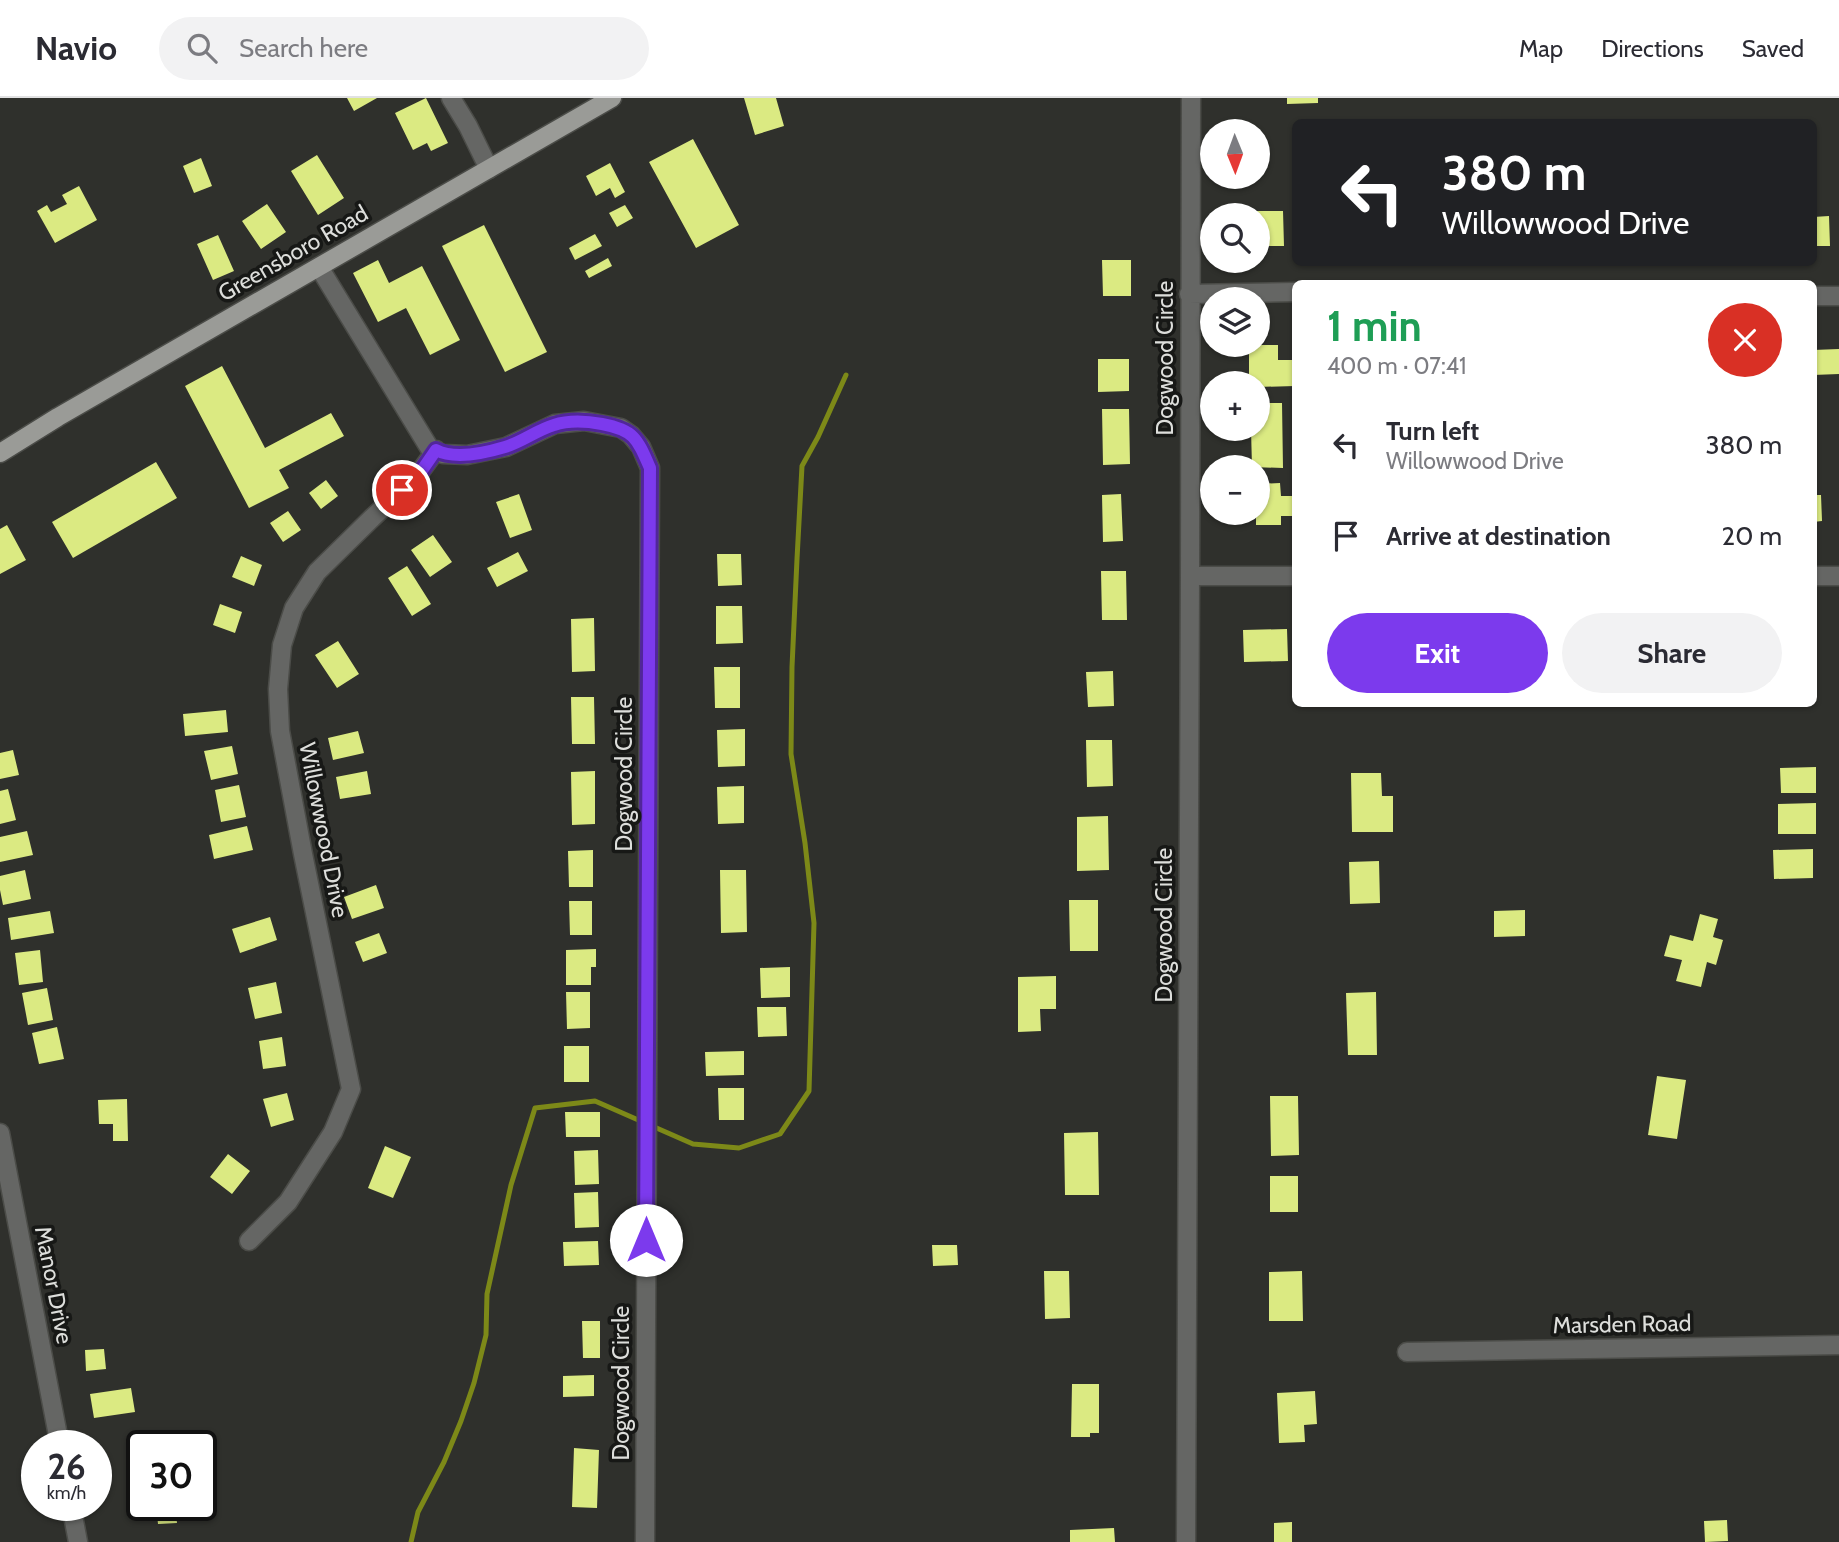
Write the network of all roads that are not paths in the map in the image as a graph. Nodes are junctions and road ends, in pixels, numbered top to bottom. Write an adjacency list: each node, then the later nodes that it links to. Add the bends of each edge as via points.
1 (452, 98): 4 (street)
2 (612, 98): 4 (main road, Greensboro Road)
3 (1191, 98): 7 (street, Dogwood Circle)
4 (489, 169): 5 (main road, Greensboro Road)
5 (318, 267): 10 (street, via 430,449); 11 (main road, Greensboro Road)
6 (1292, 292): 7 (street)
7 (1189, 294): 12 (street, Dogwood Circle)
8 (1817, 296): 9 (street)
9 (1839, 296)
10 (436, 450): 17 (street, Willowwood Drive, via 418,476 317,572 294,608 282,645 280,731 351,1089 333,1132 288,1202); 23 (street, Dogwood Circle, via 467,455 506,447 555,424 584,421 621,428 631,435 650,468)
11 (0, 453)
12 (1190, 576): 13 (street); 24 (street, Dogwood Circle)
13 (1292, 576)
14 (1817, 576): 15 (street)
15 (1839, 576)
16 (0, 1133): 20 (street, Manor Drive)
17 (249, 1241)
18 (1839, 1345): 19 (street, Marsden Road)
19 (1407, 1352)
20 (57, 1430)
21 (74, 1521): 22 (street)
22 (78, 1542)
23 (645, 1542)
24 (1185, 1542)

